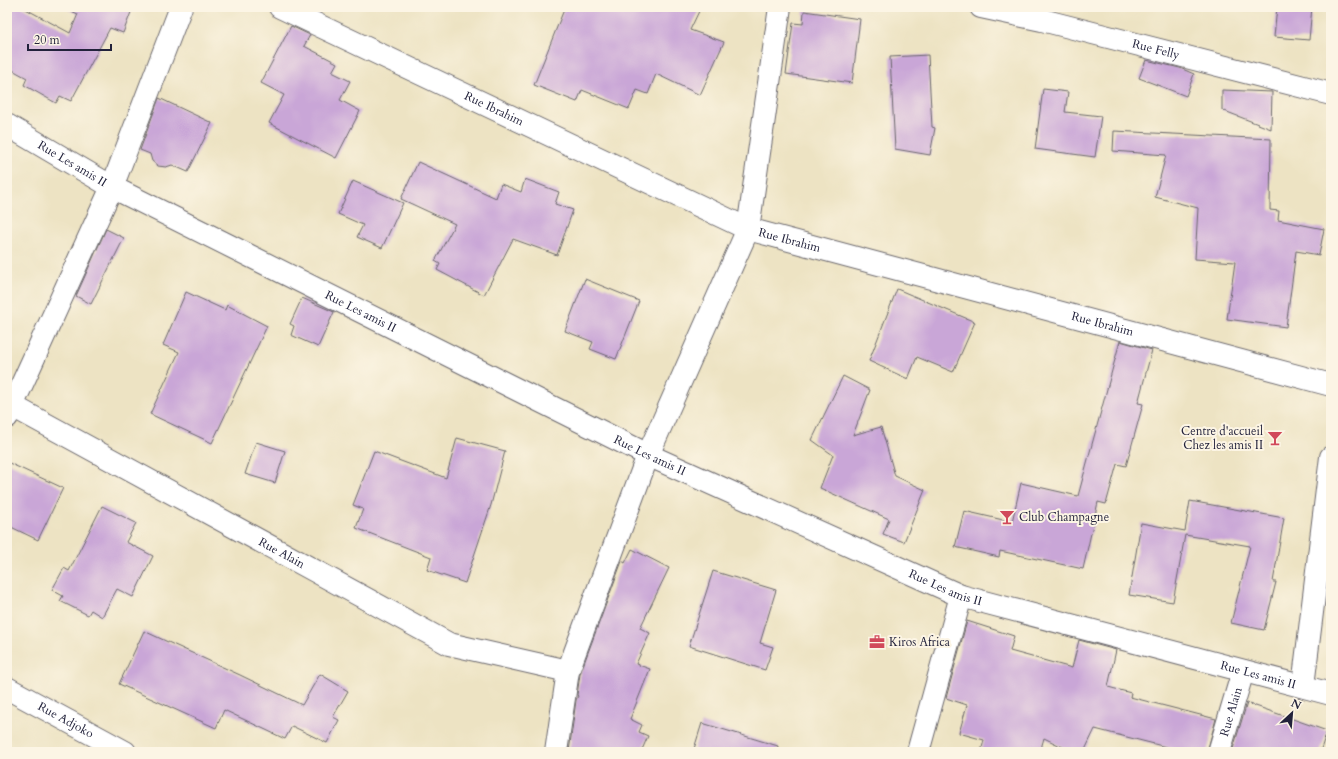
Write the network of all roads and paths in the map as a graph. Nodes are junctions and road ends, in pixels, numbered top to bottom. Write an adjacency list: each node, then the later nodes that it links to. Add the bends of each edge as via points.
1 (181, 7): 8 (street)
2 (280, 7): 9 (street, Rue Ibrahim)
3 (780, 7): 9 (street)
4 (981, 7): 5 (street, Rue Felly)
5 (1043, 14): 6 (street, Rue Felly)
6 (1331, 94)
7 (7, 125): 8 (street, Rue Les amis II)
8 (112, 187): 11 (street); 12 (street, Rue Les amis II)
9 (748, 229): 10 (street, Rue Ibrahim); 12 (street)
10 (1331, 385)
11 (9, 409): 15 (street, Rue Alain, via 449,644)
12 (648, 455): 14 (street, Rue Les amis II); 15 (street)
13 (1331, 457): 17 (street)
14 (961, 596): 16 (street, Rue Les amis II); 22 (street)
15 (568, 671): 21 (street)
16 (1243, 671): 17 (street, Rue Les amis II); 23 (street, Rue Alain)
17 (1303, 686): 19 (street, Rue Les amis II)
18 (7, 688): 20 (street, Rue Adjoko)
19 (1331, 694)
20 (125, 752)
21 (556, 752)
22 (918, 752)
23 (1219, 752)

